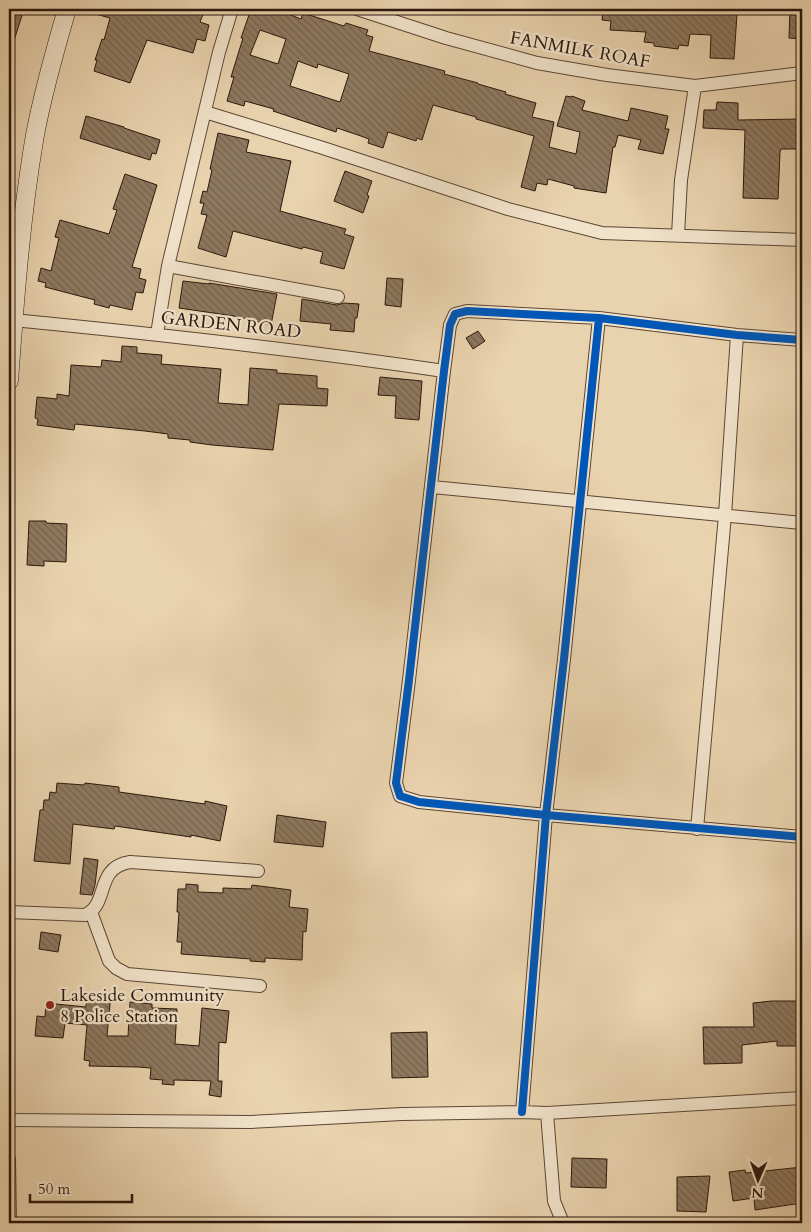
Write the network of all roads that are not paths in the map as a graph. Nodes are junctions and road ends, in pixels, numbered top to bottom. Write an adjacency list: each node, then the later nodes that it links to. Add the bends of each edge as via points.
1 (66, 9): 12 (street, via 35,133)
2 (232, 9): 6 (street)
3 (357, 9): 5 (street, FANMILK ROAF, via 537,63)
4 (802, 73): 5 (street, FANMILK ROAF)
5 (695, 86): 7 (street, via 681,180)
6 (205, 112): 7 (street, via 517,212 602,233); 9 (street)
7 (678, 235): 8 (street)
8 (802, 240)
9 (168, 266): 10 (street); 13 (street)
10 (338, 296)
11 (599, 318): 14 (street); 16 (street, via 468,311 455,314 450,325); 19 (street)
12 (13, 320): 13 (street, GARDEN ROAD); 17 (street)
13 (157, 334): 16 (street, GARDEN ROAD)
14 (737, 335): 15 (street); 20 (street)
15 (802, 340)
16 (444, 371): 18 (street)
17 (9, 381)
18 (432, 487): 19 (street); 22 (street, via 396,783 400,796 419,802)
19 (581, 502): 20 (street); 22 (street)
20 (725, 514): 21 (street); 23 (street)
21 (802, 523)
22 (546, 815): 23 (street); 30 (street)
23 (697, 829): 24 (street)
24 (802, 837)
25 (258, 872): 27 (street, via 122,863 109,873)
26 (9, 912): 27 (street, via 85,915)
27 (91, 912): 28 (street, via 109,961 127,974)
28 (260, 986)
29 (802, 1098): 31 (street)
30 (522, 1112): 31 (street); 32 (street, via 250,1122)
31 (548, 1113): 35 (street, via 554,1200)
32 (9, 1120)
33 (9, 1160): 34 (street)
34 (10, 1223)
35 (563, 1223)

